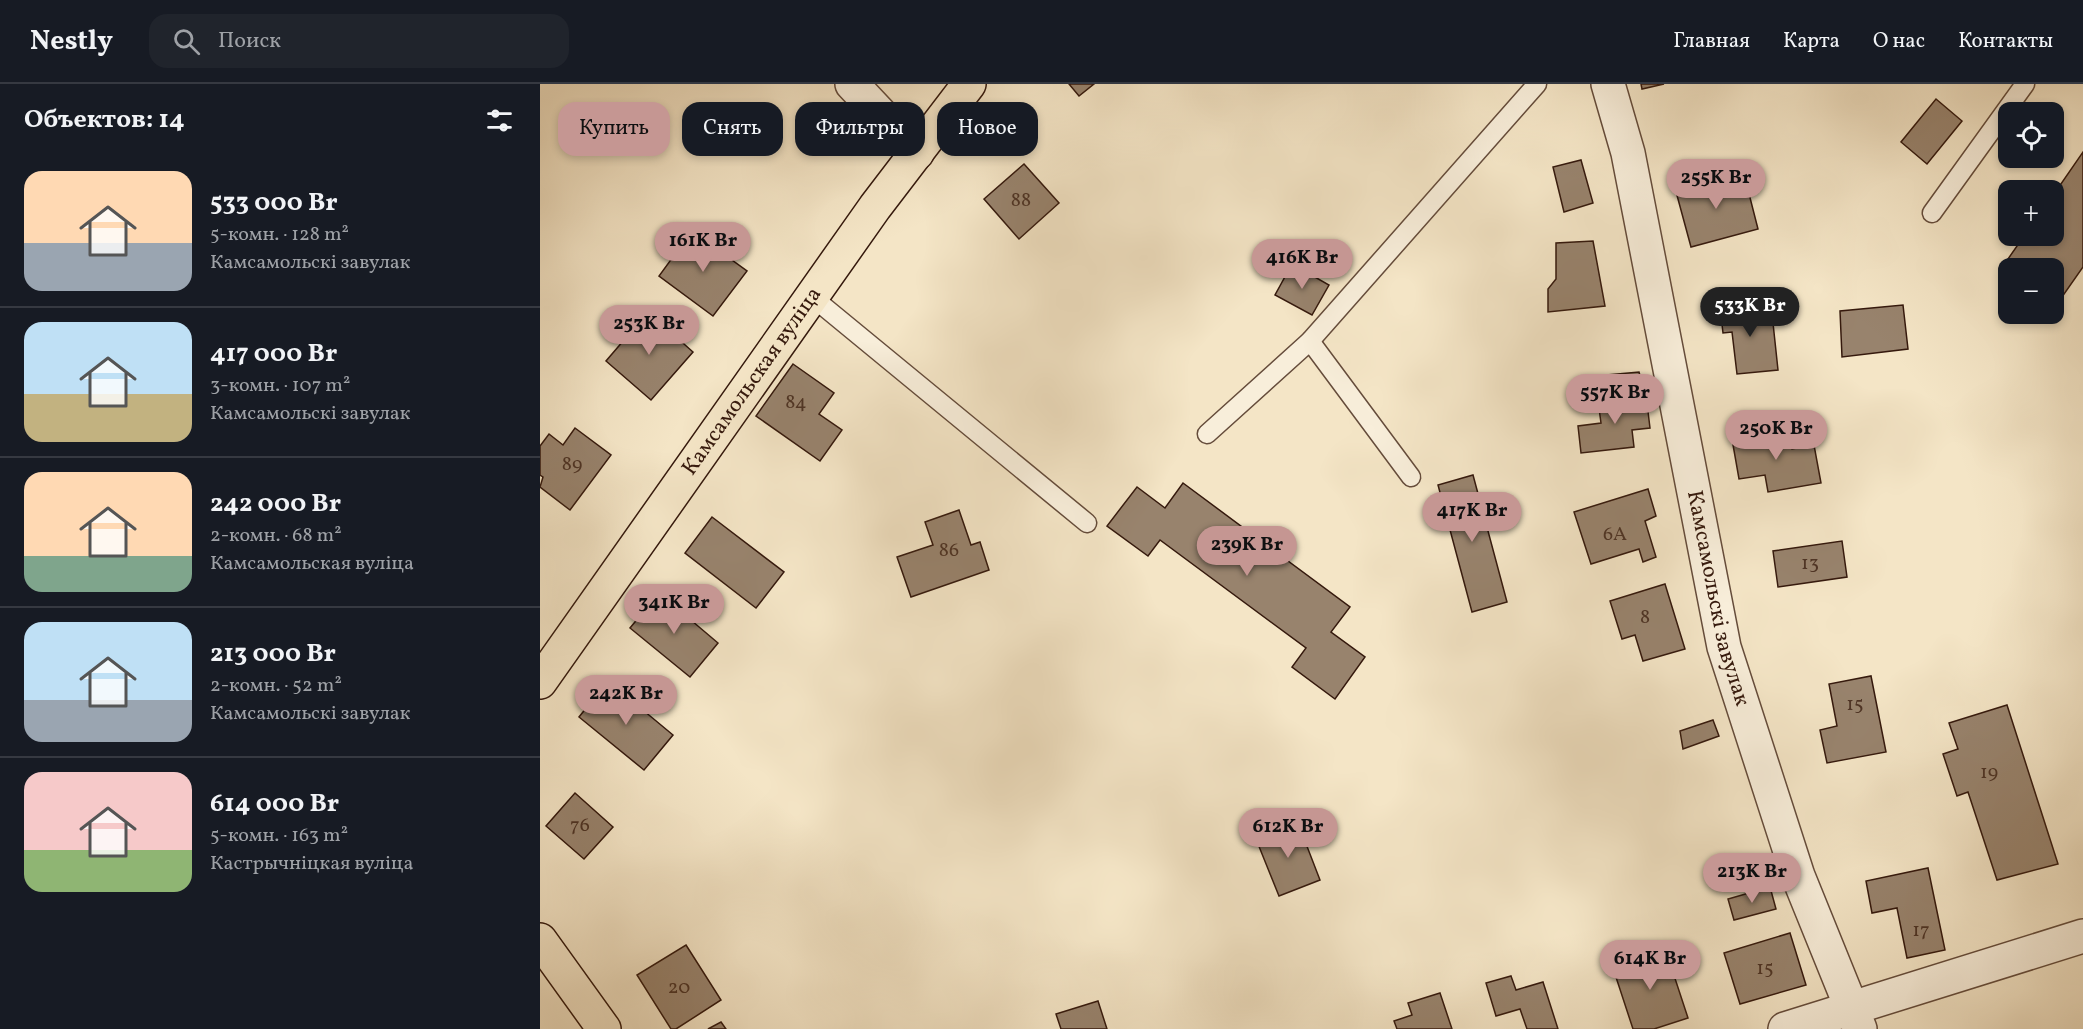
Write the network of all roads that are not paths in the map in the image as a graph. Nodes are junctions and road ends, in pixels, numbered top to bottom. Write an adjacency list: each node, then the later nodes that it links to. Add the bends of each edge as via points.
1 (852, 84): 6 (street)
2 (969, 84): 7 (main road, Камсамольская вуліца)
3 (1537, 84): 11 (lane)
4 (1608, 84): 18 (street, Камсамольскі завулак, via 1628,153 1724,647 1798,876)
5 (2025, 84): 9 (lane)
6 (869, 102)
7 (925, 142)
8 (915, 156): 10 (main road, Камсамольская вуліца)
9 (1932, 213)
10 (811, 296): 14 (lane); 15 (main road, Камсамольская вуліца)
11 (1310, 341): 12 (lane); 13 (lane)
12 (1207, 434)
13 (1411, 477)
14 (1087, 523)
15 (540, 682)
16 (2083, 936): 18 (street)
17 (540, 940): 19 (main road)
18 (1856, 1019): 20 (street)
19 (604, 1029)
20 (1785, 1029)

